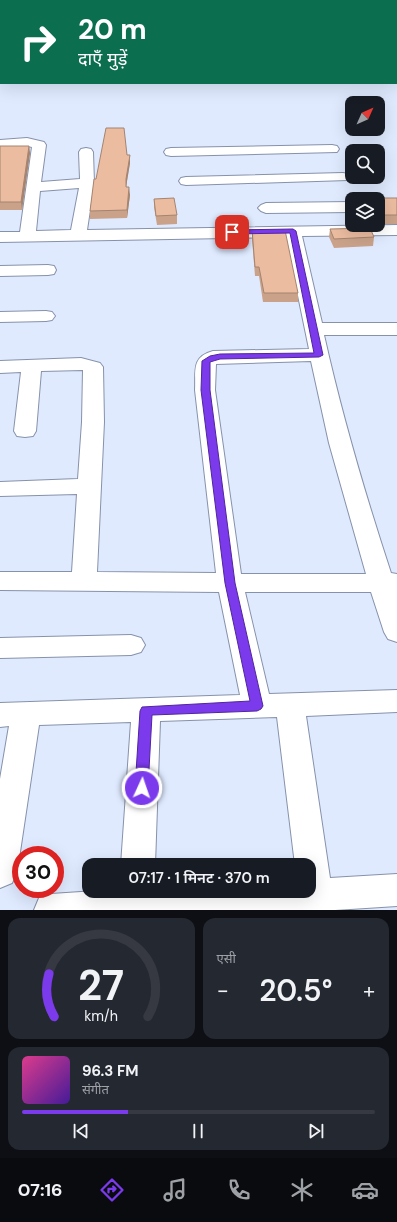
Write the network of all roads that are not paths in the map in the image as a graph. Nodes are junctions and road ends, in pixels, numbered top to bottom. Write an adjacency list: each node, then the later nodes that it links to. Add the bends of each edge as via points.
1 (0, 144): 6 (street, via 32,142 39,145)
2 (86, 152): 5 (street)
3 (171, 152): 7 (street, via 330,145)
4 (186, 181): 8 (street)
5 (87, 183): 6 (street); 15 (street)
6 (34, 187): 16 (street)
7 (349, 192)
8 (345, 193)
9 (345, 194): 10 (street)
10 (266, 208)
11 (345, 228): 13 (street)
12 (385, 230): 14 (street)
13 (293, 231): 15 (street); 22 (street)
14 (396, 232)
15 (78, 235): 16 (street)
16 (27, 236): 17 (street)
17 (0, 237)
18 (48, 270): 19 (street)
19 (0, 271)
20 (46, 316): 21 (street)
21 (0, 317)
22 (314, 329): 23 (street); 24 (street)
23 (397, 329)
24 (319, 355): 32 (street, via 346,463); 33 (street, via 220,356 206,361 206,390)
25 (32, 365): 26 (street); 27 (street); 28 (street, via 80,364 93,367)
26 (0, 366)
27 (25, 431)
28 (89, 486): 29 (street); 30 (street)
29 (0, 489)
30 (84, 580): 31 (street); 33 (street)
31 (0, 581)
32 (389, 582): 33 (street); 34 (street)
33 (230, 583): 39 (street)
34 (397, 632)
35 (131, 645): 36 (street)
36 (0, 648)
37 (397, 702): 38 (street)
38 (290, 705): 39 (street); 46 (street)
39 (257, 706): 40 (street)
40 (146, 711): 41 (street); 42 (street)
41 (13, 715): 43 (street)
42 (138, 858)
43 (0, 872)
44 (397, 890): 46 (street)
45 (136, 902): 46 (street); 47 (street)
46 (317, 902)
47 (51, 910)

